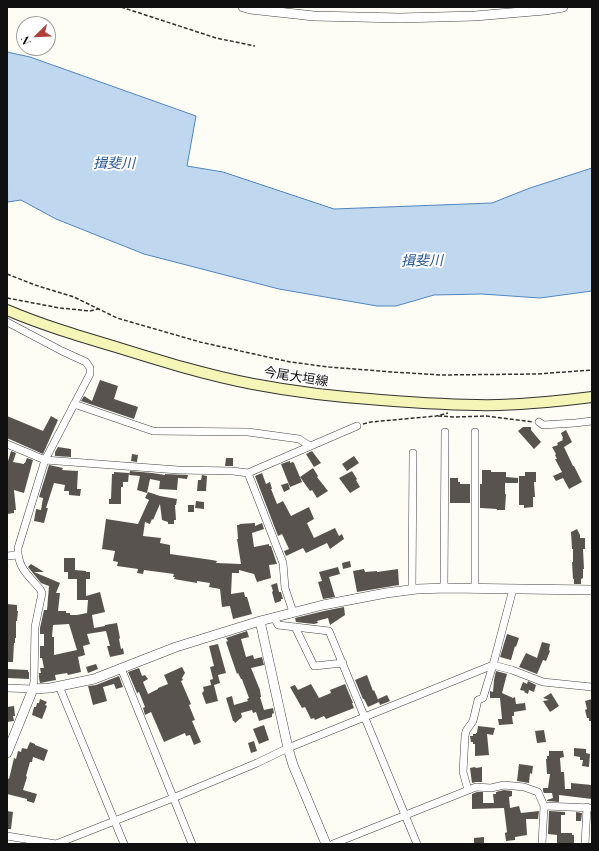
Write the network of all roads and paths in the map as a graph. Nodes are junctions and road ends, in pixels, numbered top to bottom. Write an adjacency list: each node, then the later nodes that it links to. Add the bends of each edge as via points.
1 (121, 7): 4 (path, via 216,38)
2 (242, 7): 3 (street, via 314,16 400,18 475,16)
3 (563, 7)
4 (255, 46)
5 (7, 274): 7 (path)
6 (7, 298): 7 (path, via 60,308 90,311)
7 (98, 309): 10 (path, via 117,318 200,342 290,362 329,367 441,375 537,374)
8 (7, 310): 11 (main road, 今尾大垣線, via 174,365 253,384 338,397 482,405)
9 (7, 322): 12 (street, via 86,362 90,374)
10 (592, 370)
11 (592, 397)
12 (74, 404): 21 (street, via 153,431 248,432 299,439); 23 (street)
13 (451, 412): 14 (path)
14 (436, 416): 16 (path, via 486,416); 17 (path, via 371,422)
15 (592, 421): 16 (street, via 543,425)
16 (539, 422)
17 (357, 426): 21 (street)
18 (445, 432): 27 (street)
19 (475, 432): 28 (street)
20 (7, 444): 23 (street)
21 (310, 446): 24 (street)
22 (413, 453): 30 (street)
23 (45, 460): 24 (street); 25 (street)
24 (248, 473): 32 (street, via 283,563 285,588)
25 (17, 555): 26 (street); 42 (street, via 24,571 42,593 35,627)
26 (7, 556)
27 (444, 588): 28 (street); 30 (street)
28 (475, 589): 29 (street)
29 (513, 589): 31 (street); 37 (street)
30 (412, 590): 32 (street)
31 (592, 590)
32 (293, 612): 33 (street)
33 (274, 617): 34 (street); 35 (street, via 278,626)
34 (260, 621): 38 (street, via 176,647); 44 (street)
35 (295, 627): 36 (street, via 330,631); 36 (street, via 314,666)
36 (343, 663): 43 (street)
37 (493, 665): 40 (street, via 543,682); 43 (street); 46 (street, via 483,698 478,700 473,721 466,731 463,772)
38 (121, 668): 39 (street, via 94,679); 47 (street)
39 (59, 686): 42 (street); 51 (street)
40 (592, 687)
41 (7, 688): 42 (street)
42 (33, 689): 45 (street)
43 (365, 716): 44 (street); 50 (street)
44 (288, 748): 47 (street); 55 (street)
45 (7, 753)
46 (468, 790): 48 (street, via 504,785 524,787 538,792); 50 (street)
47 (173, 798): 51 (street); 54 (street)
48 (544, 806): 49 (street); 58 (street)
49 (589, 808): 59 (street)
50 (405, 815): 56 (street); 57 (street)
51 (115, 820): 52 (street, via 56,844); 53 (street)
52 (7, 836)
53 (124, 844)
54 (192, 844)
55 (326, 844)
56 (333, 844)
57 (417, 844)
58 (542, 844)
59 (585, 844)

